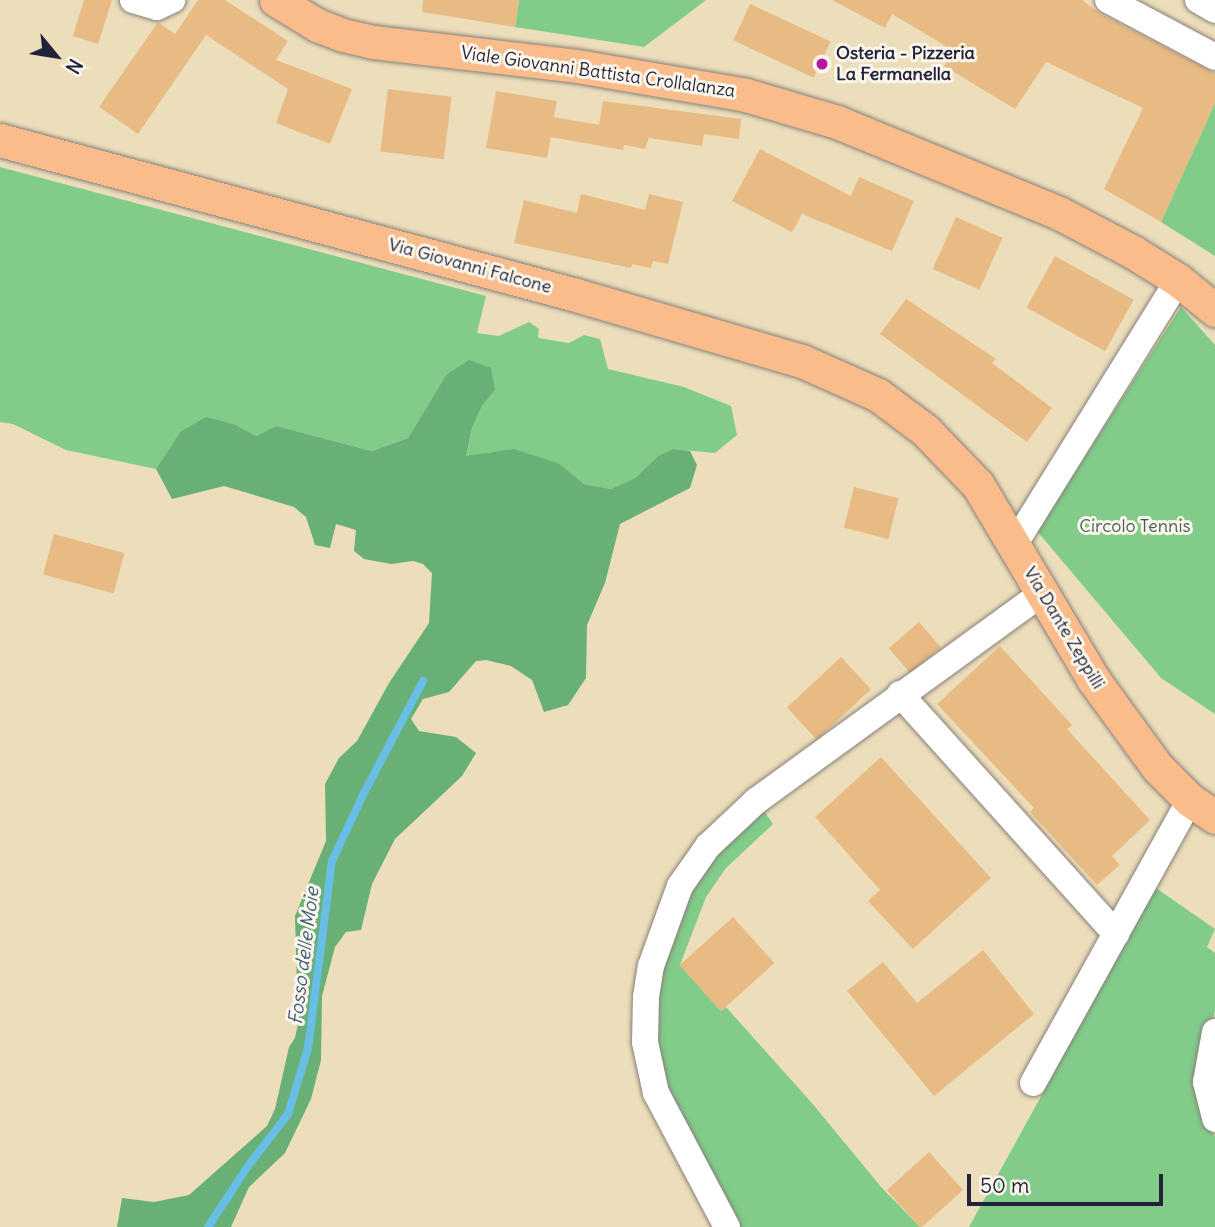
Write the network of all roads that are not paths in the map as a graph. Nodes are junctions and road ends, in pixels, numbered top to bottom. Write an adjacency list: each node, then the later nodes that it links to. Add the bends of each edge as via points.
1 (133, 0): 2 (street, via 157,7)
2 (172, 0)
3 (276, 0): 7 (main road, Viale Giovanni Battista Crollalanza, via 317,25 353,37 746,94 838,122 1059,213)
4 (1108, 0): 5 (street)
5 (1215, 57)
6 (0, 141): 9 (main road, Via Giovanni Falcone, via 389,244 802,361 878,395)
7 (1178, 280): 8 (main road, Viale Giovanni Battista Crollalanza); 10 (street)
8 (1215, 310)
9 (925, 430): 10 (main road, Via Dante Zeppilli, via 978,485)
10 (1014, 545): 11 (main road, Via Dante Zeppilli)
11 (1041, 594): 12 (street); 13 (main road, Via Dante Zeppilli, via 1093,679 1158,768)
12 (900, 694): 14 (street); 18 (street, via 756,801 708,846 681,886 663,927 646,997 645,1042 656,1093)
13 (1203, 809): 14 (street)
14 (1116, 934): 16 (street)
15 (1215, 1032): 17 (street, via 1206,1082)
16 (1033, 1083)
17 (1215, 1119)
18 (727, 1227)

